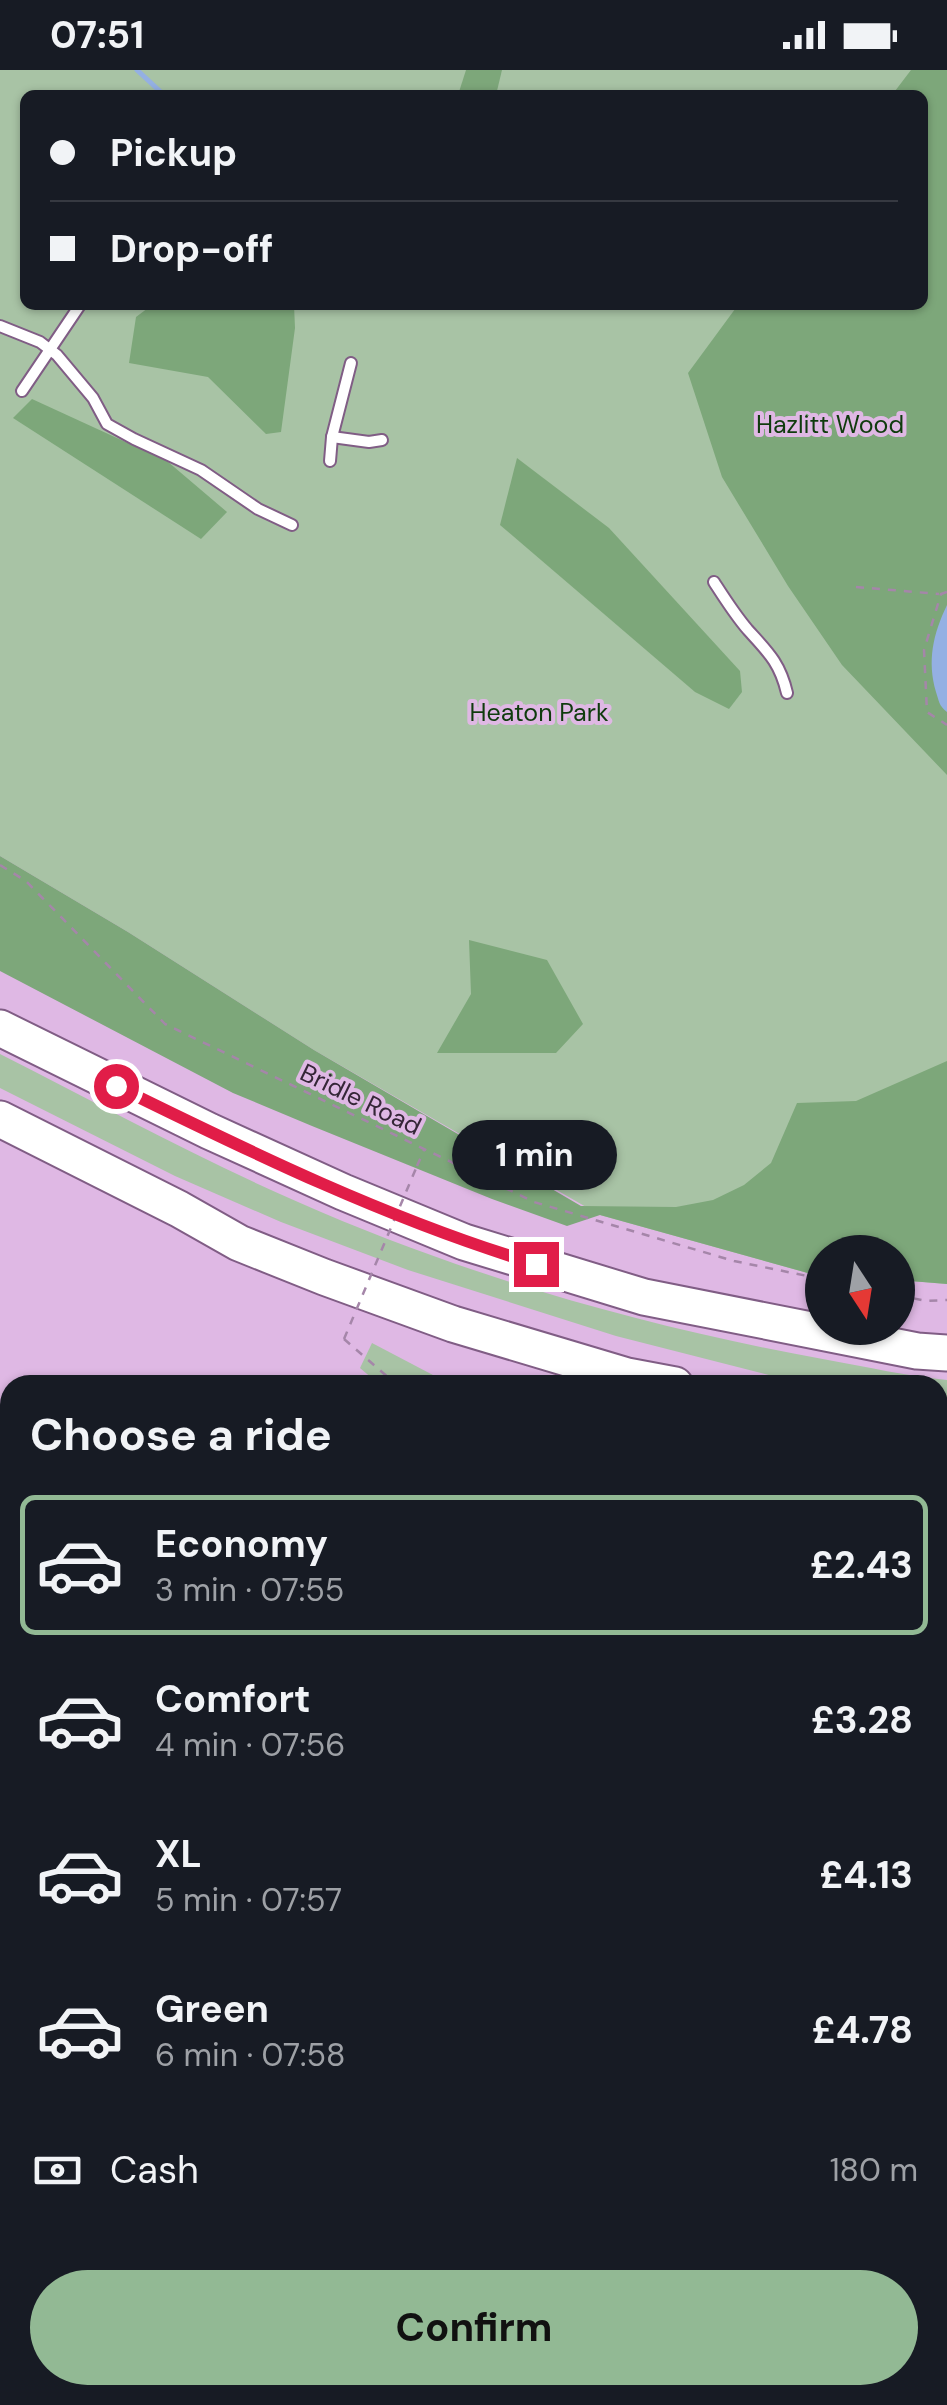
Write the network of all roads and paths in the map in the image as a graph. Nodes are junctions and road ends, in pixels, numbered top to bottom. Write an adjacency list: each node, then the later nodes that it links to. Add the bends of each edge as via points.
1 (77, 310): 3 (lane)
2 (0, 326): 3 (lane)
3 (50, 350): 5 (lane); 9 (lane, via 107,424)
4 (351, 363): 6 (lane)
5 (22, 391)
6 (332, 436): 7 (lane); 8 (lane)
7 (382, 440)
8 (330, 461)
9 (292, 525)
10 (714, 582): 14 (lane, via 770,652)
11 (856, 587): 13 (path)
12 (947, 592): 13 (path)
13 (940, 594): 15 (path, via 924,650 928,712)
14 (787, 693)
15 (947, 725)
16 (0, 865): 19 (path, Bridle Road, via 26,880 165,1024)
17 (0, 1028): 23 (highway, via 208,1131 464,1242 644,1297)
18 (0, 1119): 25 (highway, via 240,1243 454,1324)
19 (424, 1149): 20 (path, Bridle Road, via 534,1202); 24 (path, bridge, via 344,1340)
20 (805, 1276)
21 (915, 1299): 22 (path)
22 (947, 1300)
23 (947, 1353)
24 (385, 1375)
25 (624, 1375)

